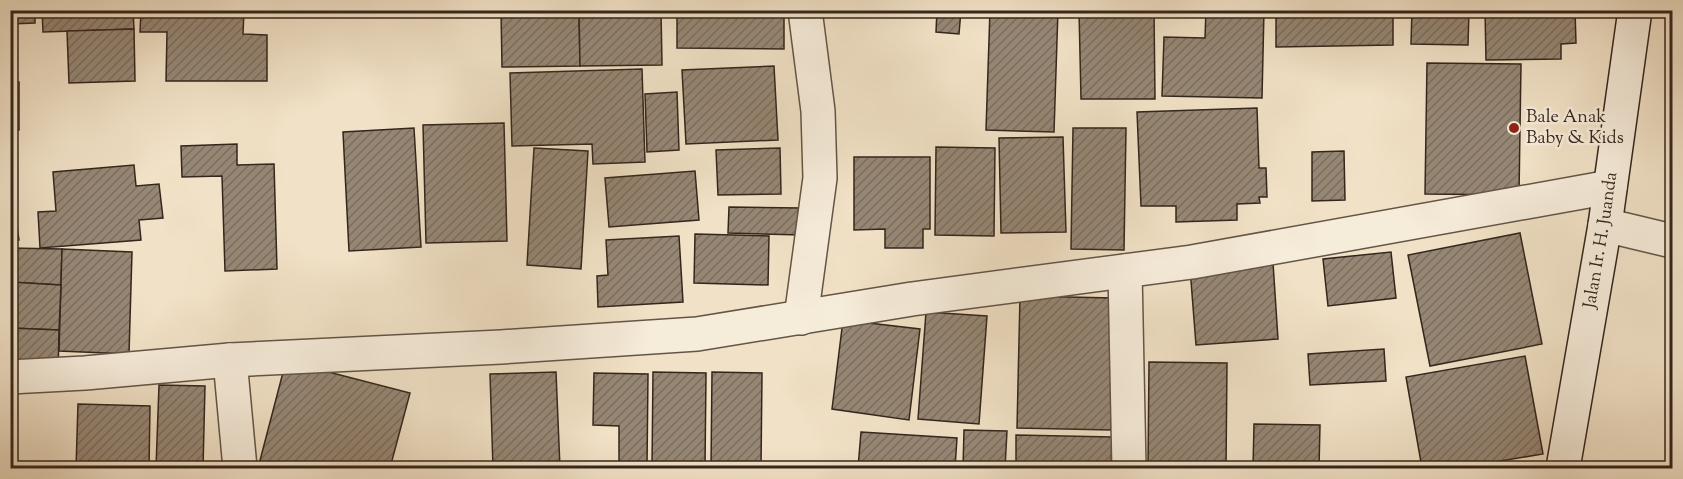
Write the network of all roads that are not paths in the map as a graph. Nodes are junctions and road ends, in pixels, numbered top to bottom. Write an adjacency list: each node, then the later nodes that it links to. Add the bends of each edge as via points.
1 (805, 10): 7 (street, via 818,111 820,178)
2 (1635, 10): 3 (street, Jalan Ir. H. Juanda)
3 (1610, 187): 4 (street, Jalan Ir. H. Juanda); 6 (street)
4 (1605, 225): 5 (street); 12 (street, Jalan Ir. H. Juanda)
5 (1672, 242)
6 (1125, 272): 7 (street, via 912,299); 11 (street)
7 (801, 318): 8 (street, via 696,334)
8 (230, 360): 9 (street); 10 (street)
9 (10, 377)
10 (240, 468)
11 (1129, 468)
12 (1563, 468)

